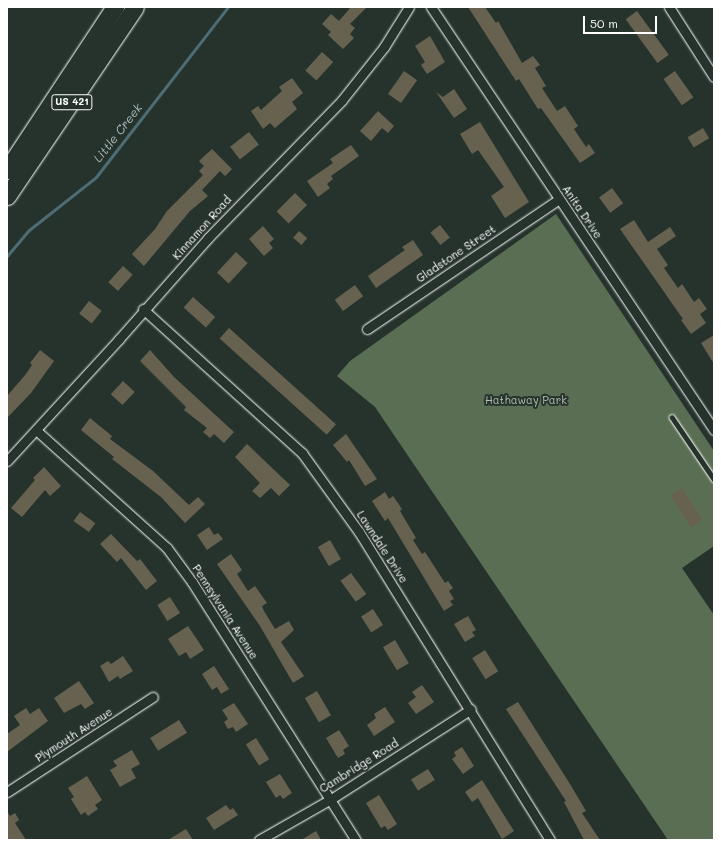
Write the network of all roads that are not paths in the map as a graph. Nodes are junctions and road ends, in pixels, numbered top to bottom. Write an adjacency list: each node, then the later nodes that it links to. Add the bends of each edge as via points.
1 (115, 7): 7 (highway, US 421)
2 (135, 7): 8 (highway, US 421)
3 (409, 7): 10 (street, Kinnamon Road, via 364,74 342,100 297,149 266,176)
4 (431, 7): 9 (street, Anita Drive)
5 (669, 7): 6 (street)
6 (714, 77)
7 (7, 170)
8 (7, 196)
9 (559, 199): 11 (street, Gladstone Street); 14 (street, Anita Drive)
10 (143, 309): 13 (street, Kinnamon Road); 18 (street, Lawndale Drive, via 302,453 359,532)
11 (367, 329)
12 (672, 417): 16 (lane)
13 (36, 430): 15 (street, Kinnamon Road); 20 (street, Pennsylvania Avenue, via 167,548 192,582)
14 (714, 430)
15 (7, 461)
16 (714, 479)
17 (153, 697): 19 (street, Plymouth Avenue)
18 (471, 709): 20 (street, Cambridge Road); 23 (street, Lawndale Drive)
19 (7, 792)
20 (331, 799): 21 (street, Cambridge Road); 22 (street, Pennsylvania Avenue)
21 (259, 840)
22 (356, 840)
23 (550, 840)

